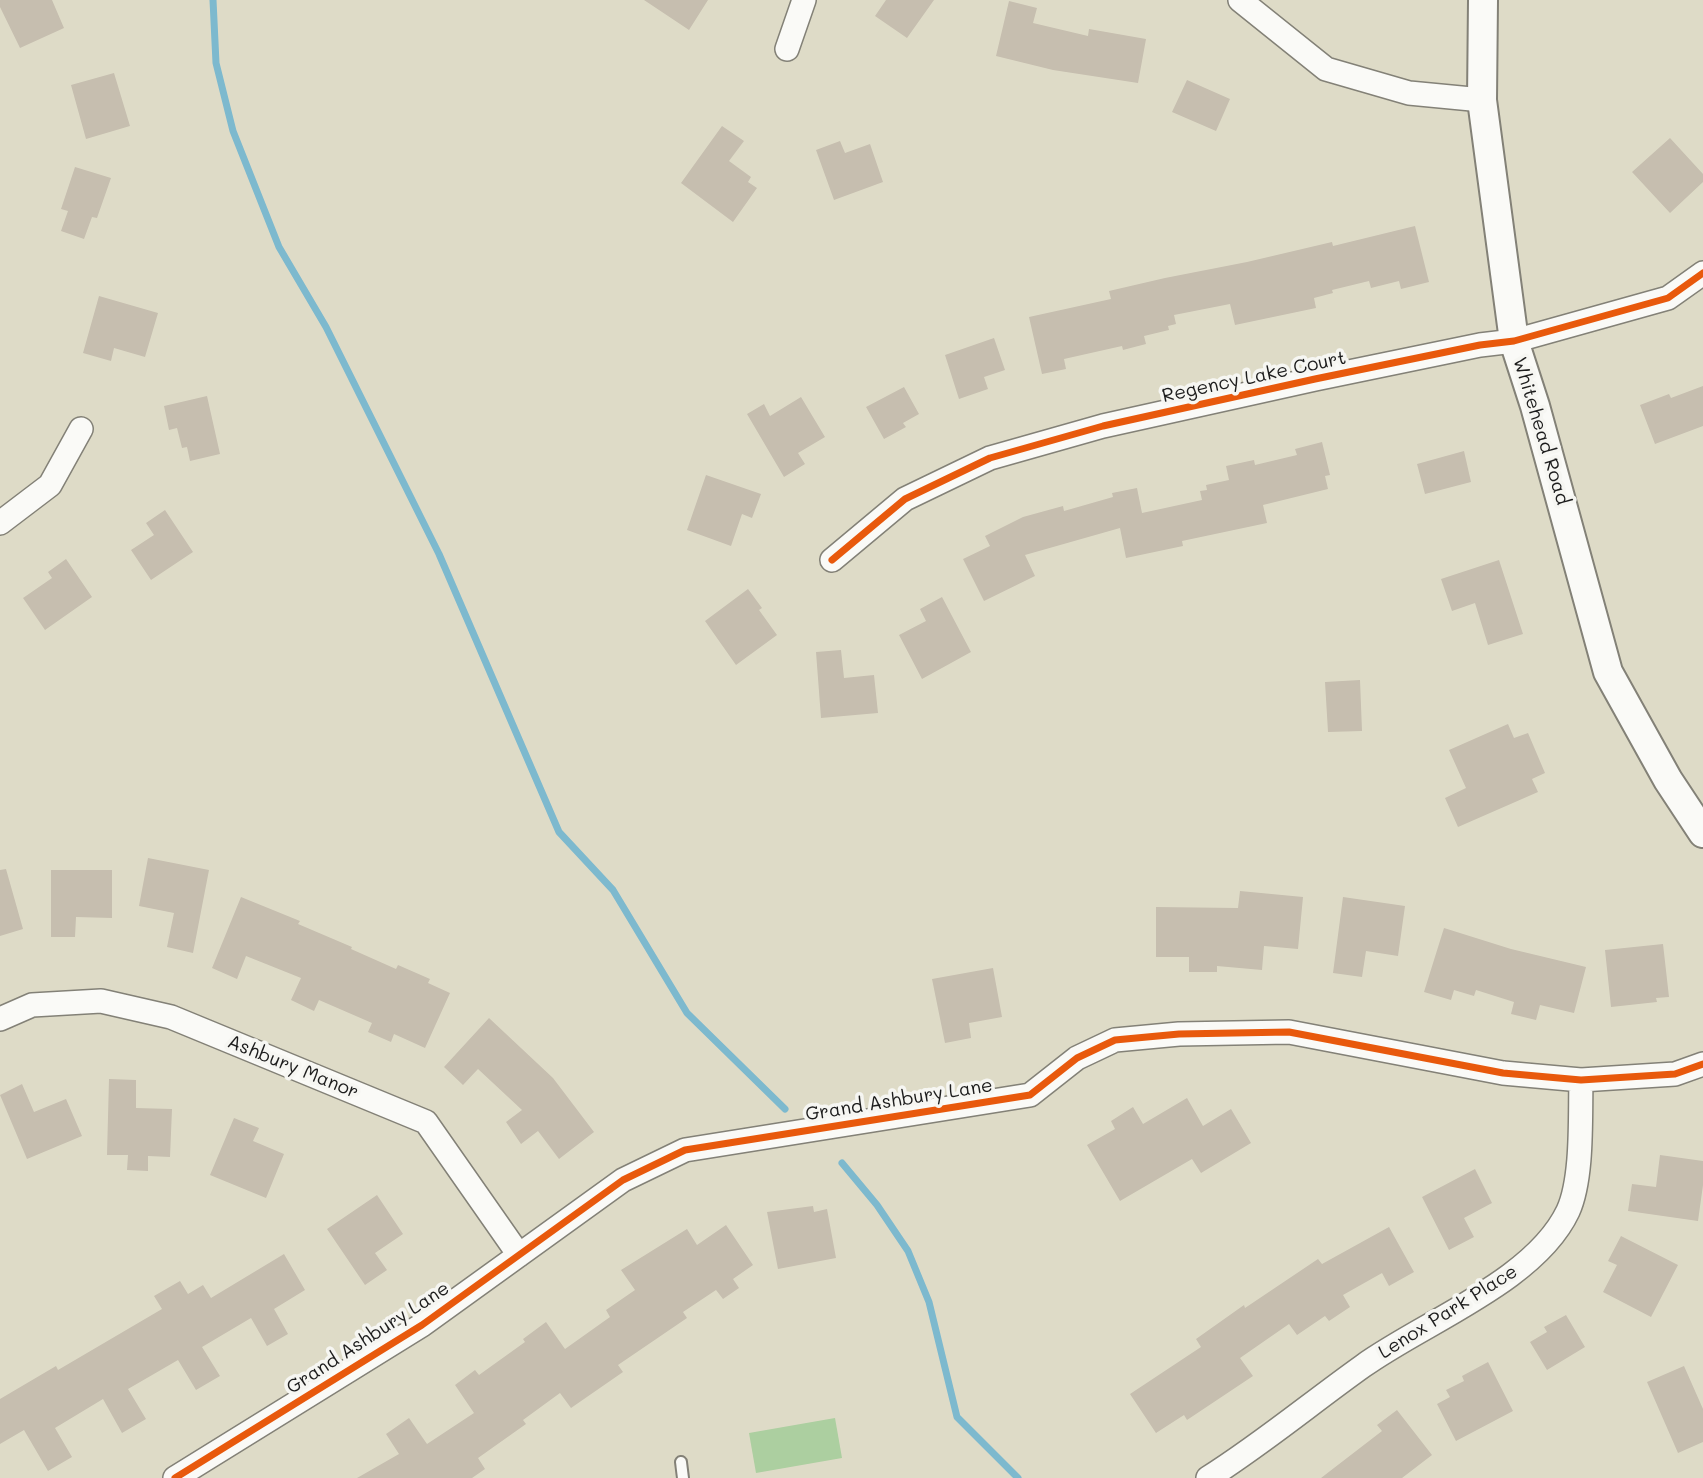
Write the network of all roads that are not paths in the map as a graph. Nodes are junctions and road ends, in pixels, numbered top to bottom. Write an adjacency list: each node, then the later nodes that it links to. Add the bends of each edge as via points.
1 (804, 0): 4 (street)
2 (1240, 0): 5 (street, via 1326,69 1409,93)
3 (1482, 0): 5 (street, Whitehead Road)
4 (787, 49)
5 (1482, 100): 7 (street, Whitehead Road)
6 (1703, 273): 7 (street, Regency Lake Court, via 1668,298)
7 (1514, 341): 10 (street, Regency Lake Court, via 1156,414 990,458 905,499); 11 (street, Whitehead Road, via 1608,673)
8 (81, 429): 9 (street, via 50,485)
9 (0, 523)
10 (832, 560)
11 (1703, 833)
12 (0, 1019): 15 (street, Ashbury Manor, via 32,1005 101,1001 171,1017 426,1122)
13 (1703, 1064): 14 (street, Grand Ashbury Lane, via 1675,1074)
14 (1581, 1080): 15 (street, Grand Ashbury Lane, via 1503,1073 1289,1032 1115,1040 1077,1058 1030,1095 685,1150 623,1180); 19 (street, Lenox Park Place, via 1577,1173 1569,1210 1549,1243 1515,1273 1365,1364 1249,1453)
15 (519, 1255): 17 (street, Grand Ashbury Lane, via 422,1325)
16 (681, 1462): 18 (lane)
17 (175, 1478)
18 (683, 1478)
19 (1208, 1478)

